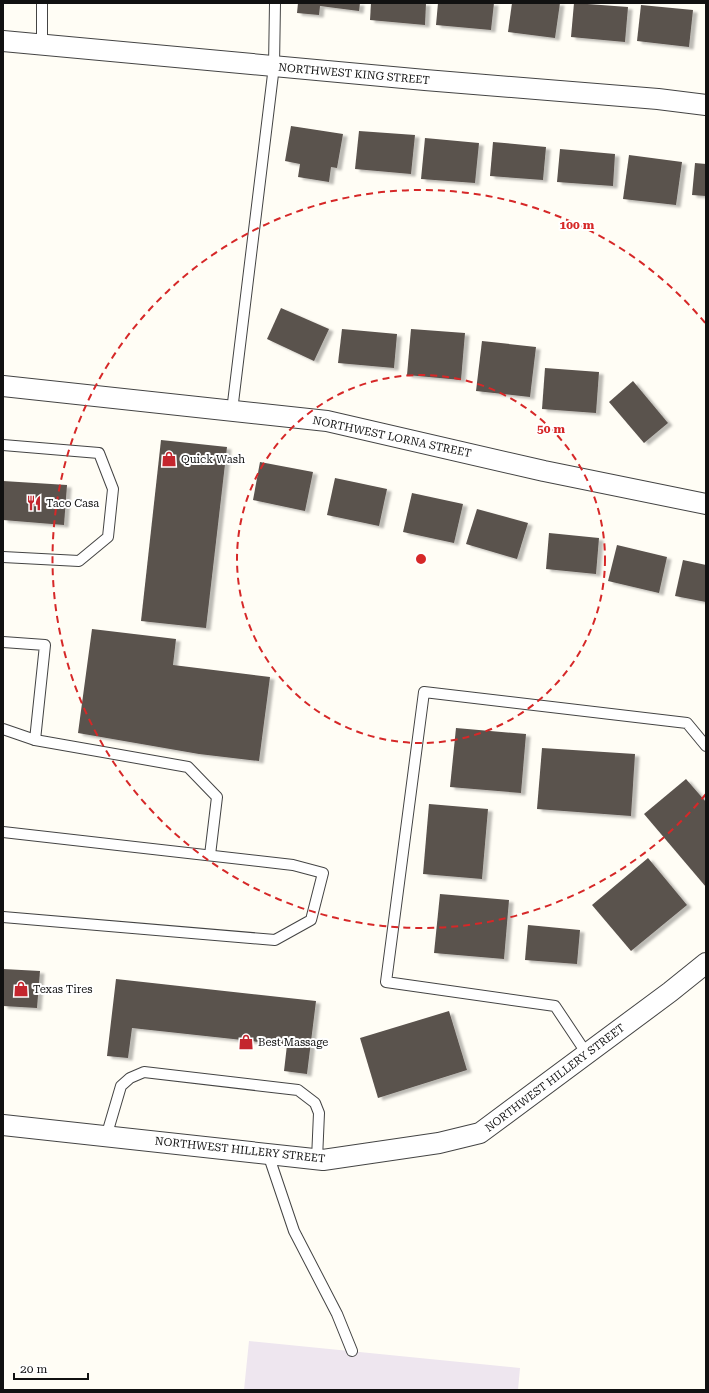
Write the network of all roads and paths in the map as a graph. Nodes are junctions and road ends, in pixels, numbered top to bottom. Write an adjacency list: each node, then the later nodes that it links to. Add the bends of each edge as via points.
1 (42, 3): 4 (lane)
2 (274, 3): 5 (lane)
3 (3, 41): 4 (street, NORTHWEST KING STREET)
4 (42, 44): 5 (street, NORTHWEST KING STREET)
5 (274, 66): 6 (street, NORTHWEST KING STREET); 8 (lane)
6 (706, 105)
7 (3, 386): 8 (street, NORTHWEST LORNA STREET)
8 (232, 411): 10 (street, NORTHWEST LORNA STREET, via 326,421 544,471)
9 (3, 445): 11 (lane, via 99,453 113,489 108,537 80,561)
10 (706, 504)
11 (3, 557)
12 (3, 642): 14 (lane, via 45,645)
13 (3, 729): 14 (lane)
14 (35, 740): 17 (lane, via 188,767 217,797)
15 (706, 746): 20 (lane, via 687,723 424,692 386,982 555,1006)
16 (3, 832): 17 (lane)
17 (210, 855): 18 (lane, via 293,865 323,873 311,920 275,940)
18 (3, 917)
19 (706, 963): 20 (street, NORTHWEST HILLERY STREET)
20 (587, 1054): 24 (street, NORTHWEST HILLERY STREET, via 480,1133 439,1143)
21 (3, 1126): 22 (street, NORTHWEST HILLERY STREET)
22 (106, 1137): 23 (street, NORTHWEST HILLERY STREET); 24 (lane, via 121,1086 130,1078 144,1072 298,1090 315,1103 319,1113)
23 (268, 1154): 24 (street, NORTHWEST HILLERY STREET); 25 (lane, via 294,1231 337,1314)
24 (317, 1159)
25 (352, 1351)

